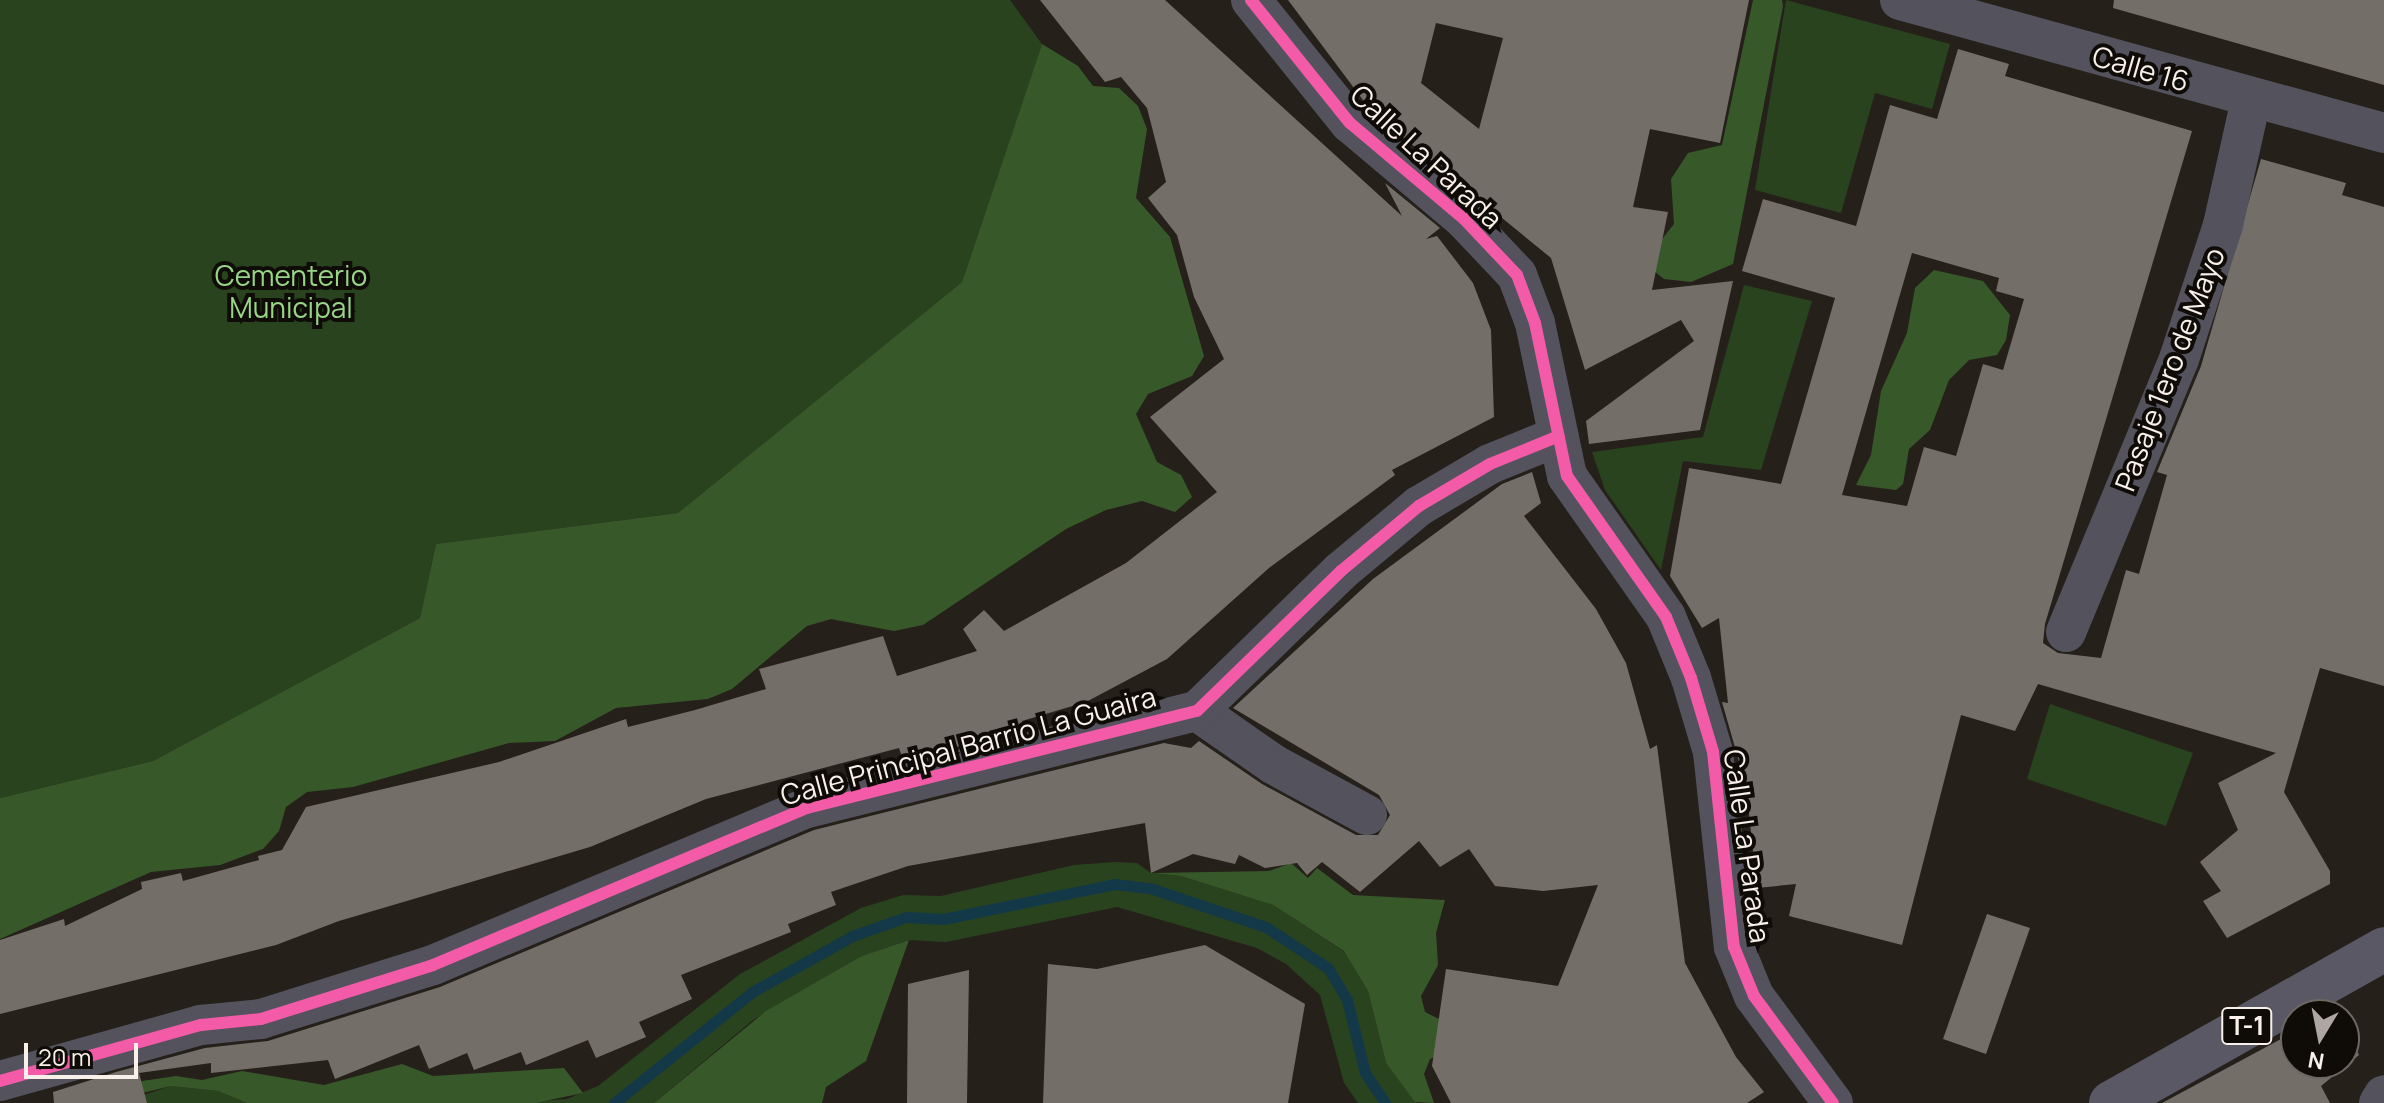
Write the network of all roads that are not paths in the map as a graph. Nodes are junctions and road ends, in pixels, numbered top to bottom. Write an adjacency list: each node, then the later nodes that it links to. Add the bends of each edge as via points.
1 (1251, 0): 5 (street, Calle La Parada, via 1350,123 1464,219 1517,275 1535,323)
2 (1900, 0): 3 (street, Calle 16)
3 (2251, 100): 4 (street, Calle 16); 6 (street, Pasaje 1ero de Mayo, via 2223,225 2179,359)
4 (2384, 133)
5 (1559, 436): 7 (street, Calle Principal Barrio La Guaira, via 1490,464 1419,506 1341,571); 12 (street, Calle La Parada, via 1567,476 1666,617 1691,678 1713,752 1734,947 1754,996)
6 (2066, 632)
7 (1197, 711): 8 (street, via 1273,764); 10 (street, Calle Principal Barrio La Guaira, via 807,808 580,909 419,970 261,1019 201,1025)
8 (1367, 815)
9 (2384, 949): 13 (highway, T-1)
10 (0, 1081)
11 (2384, 1095): 14 (street)
12 (1833, 1103)
13 (2111, 1103)
14 (2379, 1103)

